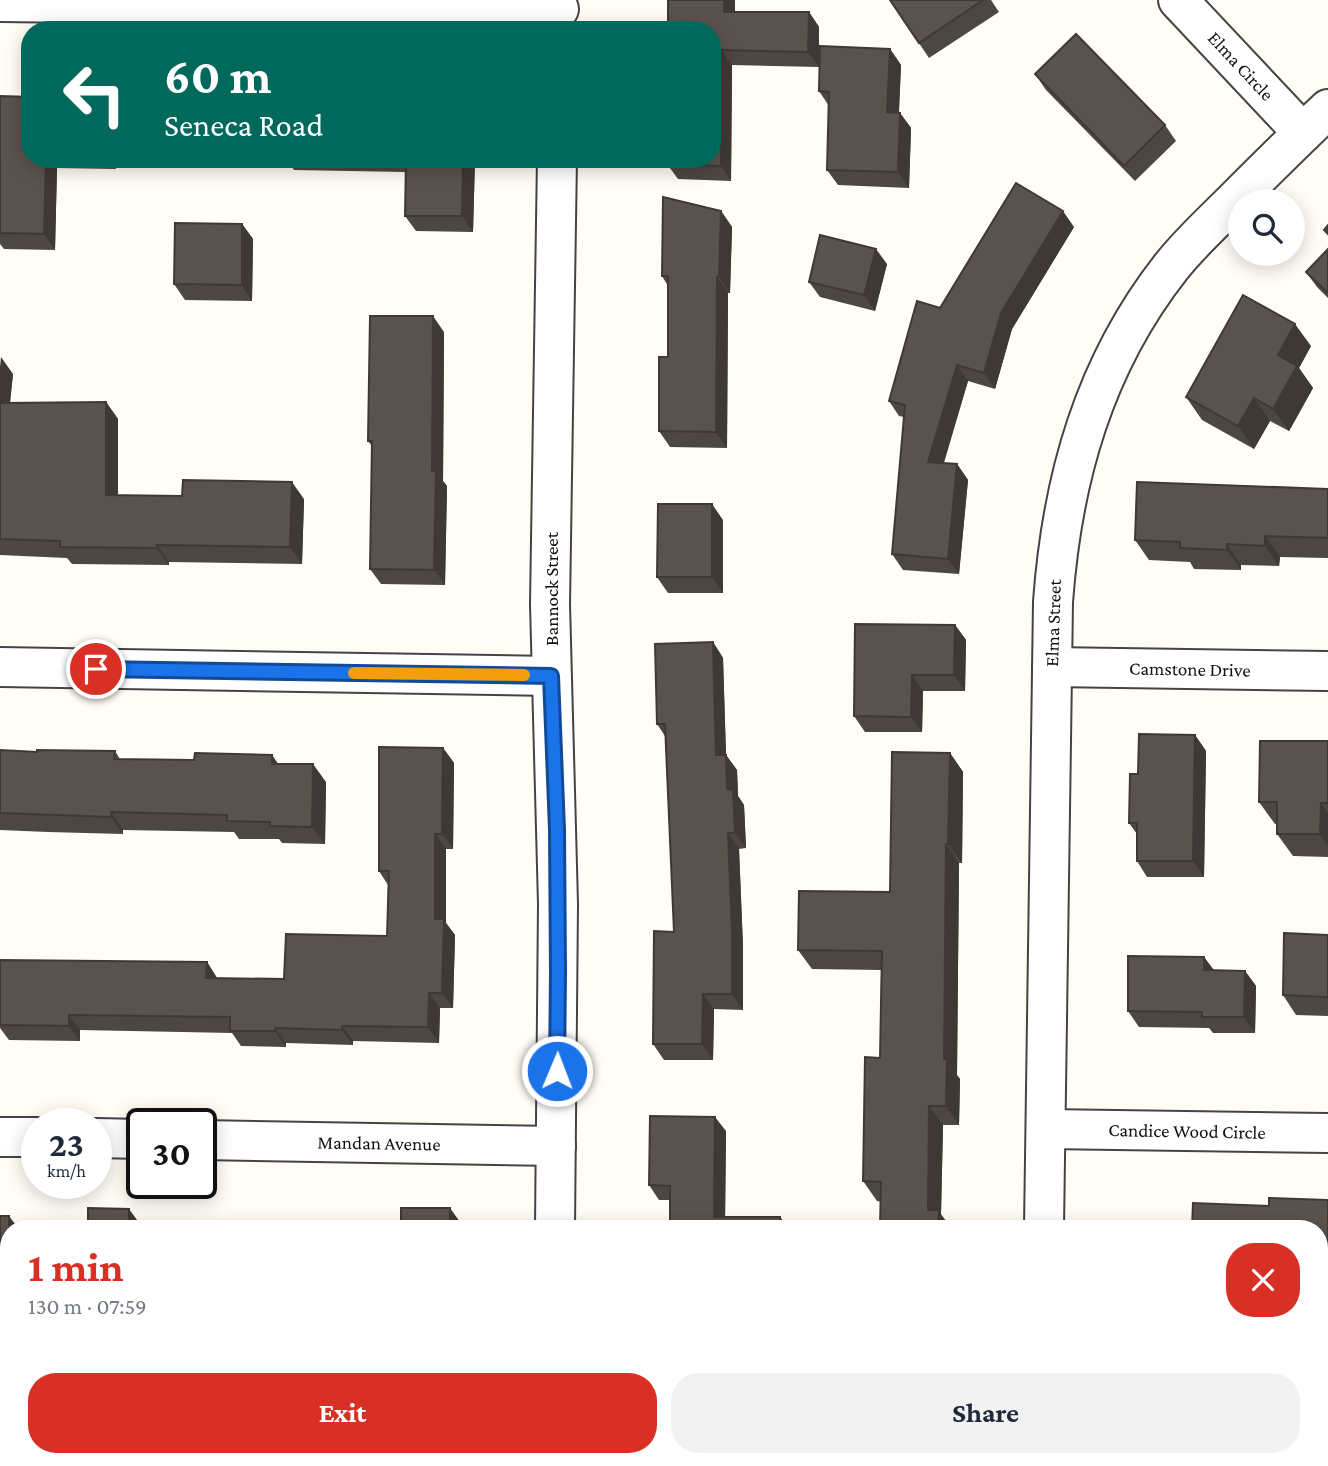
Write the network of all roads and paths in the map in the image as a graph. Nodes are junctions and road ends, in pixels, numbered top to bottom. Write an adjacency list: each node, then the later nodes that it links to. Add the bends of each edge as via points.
1 (1178, 0): 4 (street, Elma Circle)
2 (0, 2): 3 (street)
3 (559, 13)
4 (1315, 121): 7 (street, Elma Street, via 1173,264 1106,372 1065,503 1055,565)
5 (557, 168): 9 (street, Bannock Street)
6 (0, 667): 9 (street)
7 (1052, 667): 8 (street, Camstone Drive); 10 (street, Elma Street)
8 (1328, 671)
9 (551, 676): 15 (street, Bannock Street, via 558,904)
10 (1046, 1129): 11 (street, Candice Wood Circle); 17 (street, Elma Street)
11 (1328, 1133)
12 (0, 1137): 13 (street)
13 (21, 1137)
14 (217, 1140): 15 (street, Mandan Avenue)
15 (556, 1146): 16 (street, Bannock Street)
16 (555, 1220)
17 (1044, 1220)

